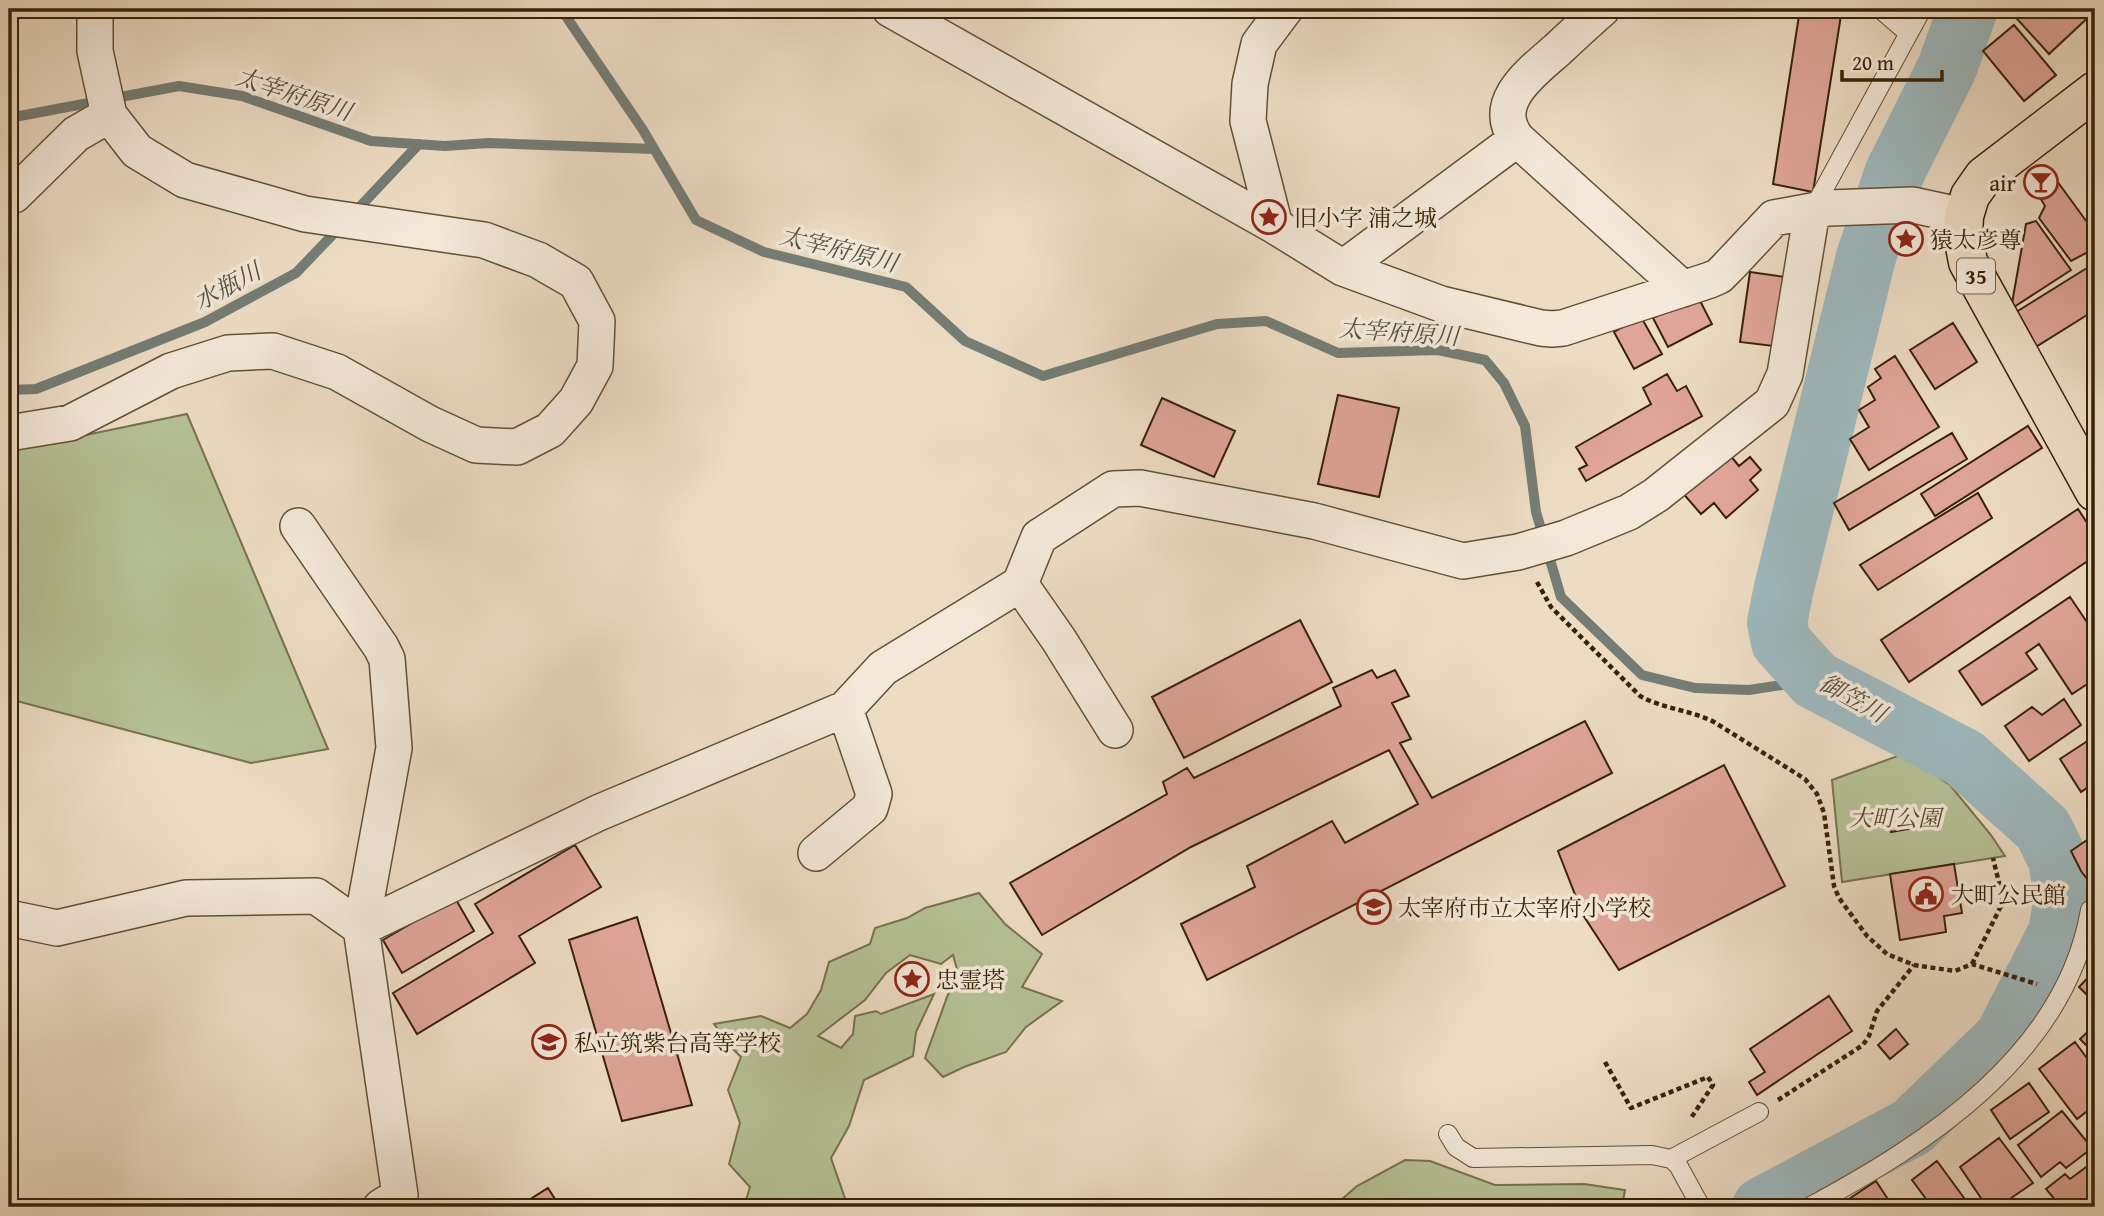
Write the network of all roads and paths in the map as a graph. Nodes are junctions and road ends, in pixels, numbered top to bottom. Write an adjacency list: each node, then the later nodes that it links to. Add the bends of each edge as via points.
1 (95, 9): 9 (street, via 95,51)
2 (890, 9): 14 (street)
3 (1285, 9): 14 (street, via 1259,44 1248,121)
4 (1602, 9): 10 (street, via 1524,79 1512,97 1508,128)
5 (1880, 9): 7 (lane)
6 (1922, 9): 7 (lane)
7 (1908, 33): 12 (lane)
8 (2095, 91): 13 (main road, 35, via 1984,176 1970,196)
9 (109, 115): 11 (street, via 76,134); 17 (street, via 137,151 185,180 305,214 484,240 538,260 576,282 592,311 597,321 595,366 576,401 550,430 517,447 476,445 337,372 273,351 228,353 171,371 70,423)
10 (1517, 139): 15 (street); 16 (street)
11 (9, 195)
12 (1820, 210): 13 (street, via 1913,205); 16 (street, via 1774,218 1719,276); 20 (street, via 1785,374 1772,403 1629,512)
13 (1964, 216): 18 (main road, 35, via 1968,262)
14 (1275, 226): 15 (street)
15 (1342, 268): 16 (street, via 1441,304 1552,330)
16 (1683, 289)
17 (9, 433)
18 (2095, 492)
19 (298, 526): 28 (street, via 387,659 394,748)
20 (1525, 550): 21 (street, via 1463,561 1314,521 1140,488 1114,489 1039,537); 30 (path, via 1551,607 1640,696 1702,715 1805,779 1825,813 1839,898 1887,954)
21 (1020, 584): 22 (street, via 883,668); 23 (street)
22 (845, 709): 24 (street, via 874,794 870,808); 28 (street, via 598,813)
23 (1115, 730)
24 (816, 853)
25 (1993, 858): 29 (path, via 2001,906)
26 (2095, 907): 38 (lane, via 2090,910 2086,933 2062,992 2020,1054 1927,1136)
27 (9, 918): 28 (street, via 57,928 186,898 316,896)
28 (361, 928): 36 (street)
29 (1972, 964): 30 (path, via 1955,971); 31 (path)
30 (1914, 965): 33 (path, via 1877,1011 1863,1045)
31 (2038, 985)
32 (1605, 1062): 35 (path, via 1631,1108 1709,1077 1713,1085)
33 (1759, 1112): 35 (lane)
34 (1448, 1134): 35 (lane, via 1456,1147 1474,1158 1652,1155)
35 (1671, 1161): 37 (lane)
36 (396, 1203)
37 (1701, 1207)
38 (1809, 1207)

